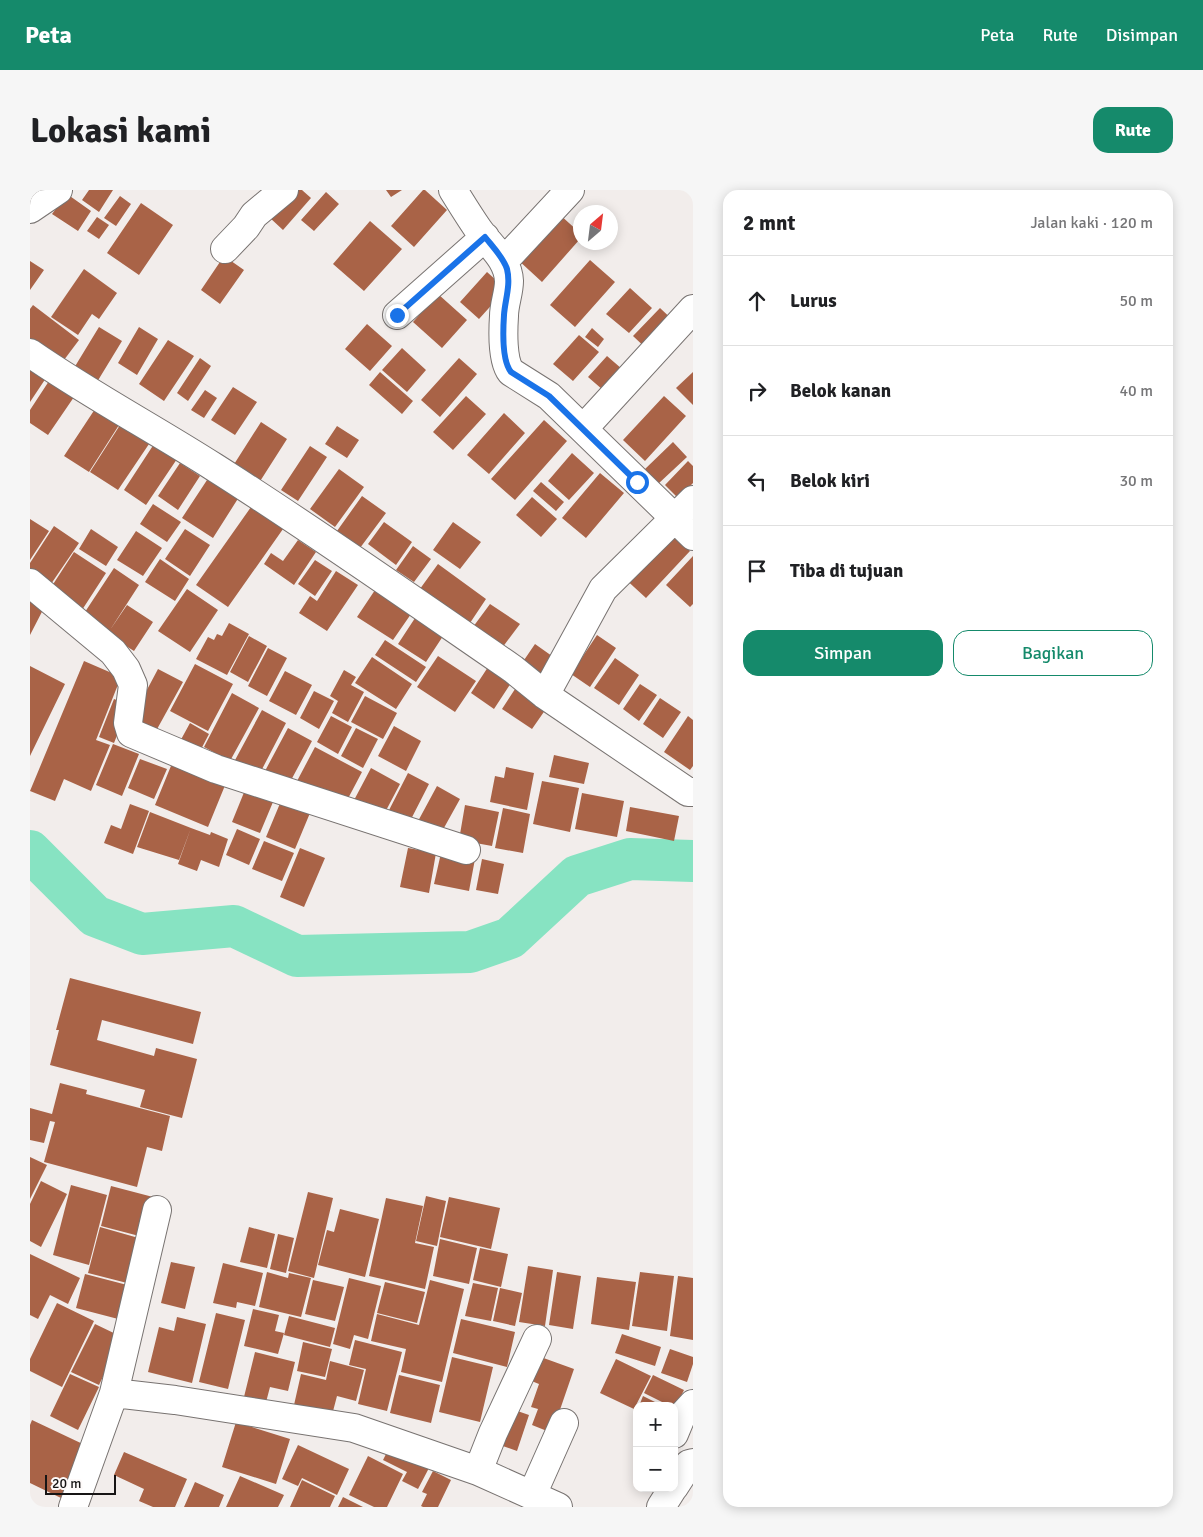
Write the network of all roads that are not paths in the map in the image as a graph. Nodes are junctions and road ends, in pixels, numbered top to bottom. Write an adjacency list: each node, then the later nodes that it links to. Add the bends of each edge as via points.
1 (58, 190): 5 (street)
2 (284, 190): 7 (street, via 254,215)
3 (453, 190): 6 (street)
4 (570, 190): 8 (street)
5 (30, 209)
6 (485, 237): 8 (street); 10 (street)
7 (225, 249)
8 (504, 261): 12 (street, via 509,283 504,316 507,367 549,396)
9 (693, 309): 12 (street)
10 (397, 315)
11 (30, 353): 15 (street, via 279,509 513,669)
12 (583, 428): 13 (street)
13 (687, 518): 15 (street, via 603,589)
14 (30, 583): 17 (street, via 113,652 126,668 133,685 128,723 131,733 216,768)
15 (544, 695): 16 (street, via 688,792)
16 (693, 792)
17 (466, 850)
18 (157, 1210): 20 (street)
19 (537, 1339): 24 (street)
20 (114, 1393): 24 (street, via 354,1428); 27 (street)
21 (693, 1404): 23 (street)
22 (564, 1423): 26 (street)
23 (678, 1424)
24 (478, 1471): 26 (street)
25 (679, 1473): 29 (street)
26 (532, 1495): 28 (street)
27 (73, 1507)
28 (558, 1507)
29 (661, 1507)

